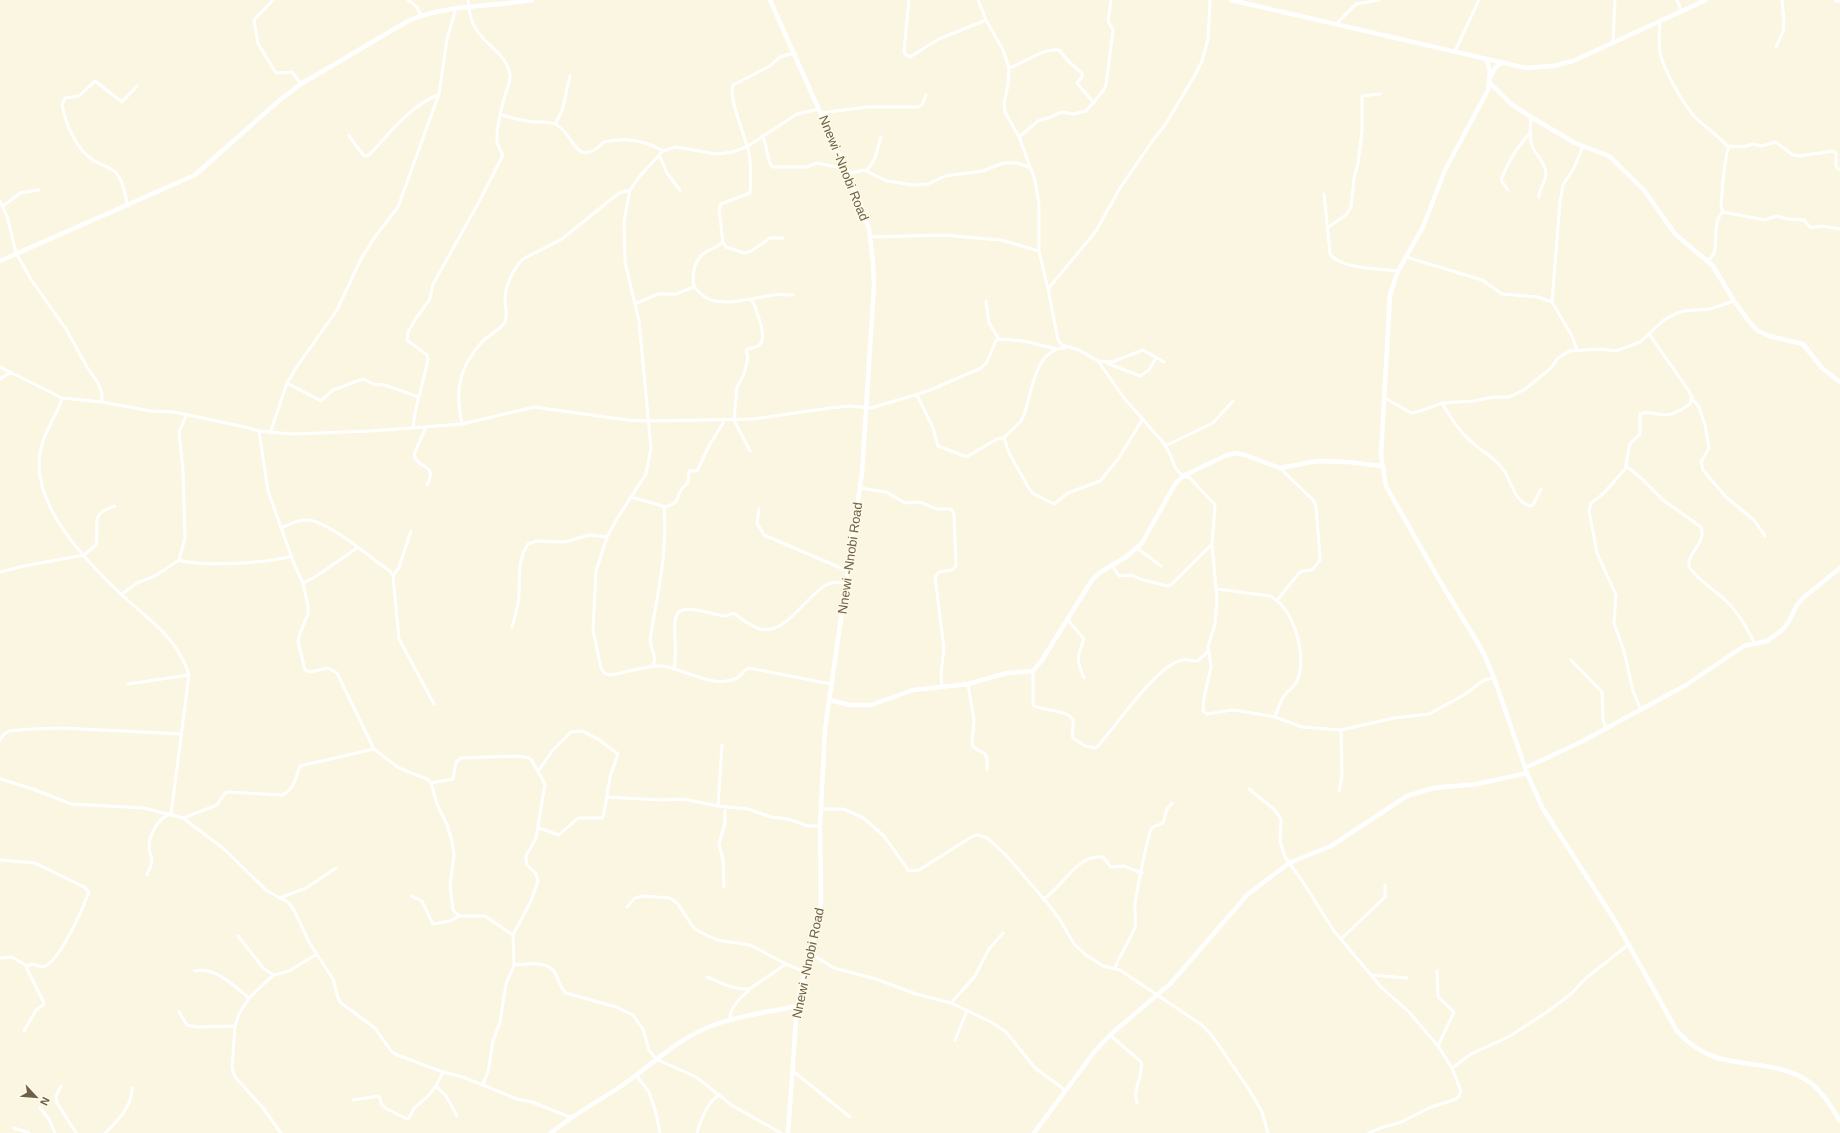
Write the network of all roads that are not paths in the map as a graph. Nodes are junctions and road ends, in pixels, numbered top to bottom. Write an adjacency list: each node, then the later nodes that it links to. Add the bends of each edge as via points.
1 (273, 0): 36 (street, via 254,20 258,44 276,73 292,72)
2 (408, 0): 23 (street, via 416,6)
3 (468, 0): 20 (street)
4 (532, 0): 20 (main road)
5 (770, 0): 30 (main road, Nnewi -Nnobi Road)
6 (909, 0): 24 (street, via 904,51 910,57 939,39)
7 (978, 0): 24 (street)
8 (1111, 0): 41 (street, via 1108,21 1113,30 1106,85)
9 (1210, 0): 82 (street, via 1208,39 1195,75 1165,125 1120,188 1096,231)
10 (1231, 0): 18 (main road)
11 (1379, 0): 26 (street, via 1356,4)
12 (1479, 0): 29 (street)
13 (1615, 0): 27 (street)
14 (1677, 0): 22 (street)
15 (1706, 0): 22 (main road)
16 (1782, 0): 28 (street, via 1783,32)
17 (1836, 0): 19 (main road)
18 (1241, 1): 26 (main road)
19 (1840, 1)
20 (469, 7): 21 (main road); 43 (street, via 475,29 508,66 511,81 503,101)
21 (456, 8): 23 (main road); 38 (street, via 447,39)
22 (1681, 10): 25 (main road)
23 (421, 16): 36 (main road)
24 (986, 20): 33 (street, via 1003,50)
25 (1660, 20): 27 (main road); 53 (street, via 1659,43 1662,60 1680,96 1695,116)
26 (1336, 24): 29 (main road)
27 (1613, 43): 32 (main road, via 1579,59 1553,66 1526,68)
28 (1776, 47)
29 (1454, 51): 31 (main road)
30 (796, 55): 42 (main road, Nnewi -Nnobi Road); 51 (street, via 780,57 770,66 733,85 731,90)
31 (1485, 60): 32 (main road); 35 (main road)
32 (1502, 63): 35 (main road, via 1496,67)
33 (1009, 68): 41 (street, via 1049,50 1059,50 1068,62 1082,73 1077,83); 50 (street, via 1005,112)
34 (570, 76): 45 (street, via 562,111)
35 (1490, 80): 44 (main road, via 1511,104); 77 (main road, via 1486,94 1445,170 1424,227)
36 (301, 84): 68 (main road, via 195,175)
37 (137, 86): 68 (street, via 122,102 95,81 79,96 65,98 62,105 68,128 84,152 118,175)
38 (439, 94): 47 (street, via 413,109 369,155 362,155); 102 (street, via 398,206 361,259 337,310 304,354)
39 (1380, 94): 70 (street, via 1362,96 1362,132 1351,207 1346,215)
40 (926, 95): 42 (street, via 922,105 918,107 867,107)
41 (1094, 103): 50 (street, via 1081,113 1061,112 1038,121)
42 (820, 111): 48 (street, via 797,114); 57 (main road, Nnewi -Nnobi Road)
43 (501, 115): 45 (street); 104 (street, via 497,140 503,156 433,284 430,299 408,332 407,340 428,359)
44 (1531, 117): 46 (street); 52 (main road)
45 (555, 124): 54 (street, via 573,145 586,152 596,150 604,142 630,140 649,143)
46 (1531, 132): 63 (street, via 1516,148 1503,174 1501,180); 65 (street, via 1532,144 1546,174)
47 (349, 136)
48 (762, 136): 51 (street); 57 (street, via 772,167 807,167 817,163)
49 (881, 137): 59 (street, via 875,158)
50 (1019, 137): 56 (street)
51 (748, 146): 54 (street, via 733,152 716,154 676,147); 74 (street, via 750,194 724,202 720,206)
52 (1583, 146): 79 (main road, via 1609,156 1644,190 1676,234); 87 (street, via 1574,168 1563,185)
53 (1728, 147): 58 (street, via 1753,144 1762,146 1776,142 1795,156 1808,156 1833,150 1836,153 1836,167); 69 (street, via 1721,207)
54 (663, 151): 55 (street)
55 (659, 155): 61 (street); 62 (street, via 667,173)
56 (1031, 168): 59 (street, via 1018,163 1003,163 983,171 945,176 928,184 913,185 887,181); 75 (street, via 1039,205)
57 (846, 169): 59 (street, via 852,173); 72 (main road, Nnewi -Nnobi Road, via 860,202)
58 (1840, 170)
59 (867, 171)
60 (39, 190): 67 (street, via 20,193)
61 (630, 190): 88 (street, via 624,221 625,262); 117 (street, via 618,193 562,239 518,264 505,299 504,324 482,342 460,376 459,408)
62 (680, 190)
63 (1508, 190)
64 (1324, 194): 70 (street)
65 (1539, 197)
66 (0, 201): 67 (street)
67 (3, 206): 76 (street)
68 (128, 206): 76 (main road)
69 (1723, 212): 71 (street, via 1765,220 1777,216 1804,220 1811,228 1821,226); 79 (street, via 1720,214 1717,227 1715,249)
70 (1327, 228): 80 (street, via 1333,259 1348,265)
71 (1840, 229)
72 (870, 237): 75 (street, via 944,235 1001,240); 111 (main road, Nnewi -Nnobi Road, via 874,285)
73 (783, 238): 74 (street, via 770,238 752,251 744,253 726,247)
74 (722, 242): 81 (street, via 719,246 706,251 696,262)
75 (1038, 251): 82 (street)
76 (16, 253): 78 (main road); 109 (street, via 98,383)
77 (1406, 256): 80 (main road); 87 (street, via 1482,280 1502,294 1538,296)
78 (0, 261)
79 (1708, 261): 86 (main road)
80 (1398, 271): 106 (main road, via 1390,295)
81 (694, 287): 84 (street, via 710,301); 88 (street, via 676,294 658,294)
82 (1048, 289): 91 (street, via 1058,340)
83 (793, 295): 84 (street, via 774,295)
84 (751, 300): 114 (street, via 763,333 763,340 757,347 746,350 748,357 744,374 737,387)
85 (986, 301): 90 (street, via 989,323)
86 (1734, 301): 89 (street, via 1710,309 1675,314); 101 (main road, via 1758,331 1803,344 1822,368)
87 (1552, 302): 93 (street, via 1572,336)
88 (635, 304): 116 (street, via 642,343)
89 (1649, 334): 93 (street, via 1640,342 1616,351); 107 (street, via 1689,391)
90 (999, 339): 92 (street, via 1023,341); 103 (street, via 996,340 985,365)
91 (1067, 348): 92 (street); 95 (street, via 1080,350)
92 (1057, 349): 122 (street, via 1041,361 1024,415)
93 (1577, 350): 110 (street, via 1557,358 1551,368 1516,395)
94 (1156, 358): 96 (street, via 1143,350 1123,359); 96 (street, via 1149,370 1140,376); 97 (street)
95 (1098, 361): 96 (street); 115 (street)
96 (1105, 362)
97 (1164, 362)
98 (0, 367): 99 (street)
99 (11, 372): 100 (street); 105 (street)
100 (0, 379)
101 (1840, 382)
102 (287, 383): 104 (street, via 321,401 333,390 360,379); 121 (street)
103 (917, 395): 111 (street); 122 (street, via 933,428 938,446 968,456 997,439)
104 (418, 397): 118 (street)
105 (62, 398): 109 (street); 143 (street, via 46,431 42,446 39,463 42,486 57,520)
106 (1385, 398): 110 (street, via 1411,413); 125 (main road)
107 (1691, 398): 126 (street, via 1690,404 1676,413 1640,414 1640,434 1630,444); 138 (street, via 1699,407 1709,448 1701,462 1703,470 1726,497 1754,520)
108 (1233, 400): 123 (street, via 1213,423)
109 (102, 402): 112 (street)
110 (1442, 403): 131 (street, via 1457,427 1503,468 1523,503 1533,505)
111 (866, 408): 114 (street, via 836,408); 130 (main road, Nnewi -Nnobi Road)
112 (186, 416): 120 (street); 145 (street, via 178,432 183,471 185,538)
113 (725, 420): 114 (street); 116 (street); 134 (street, via 697,471 689,471 688,483 682,488 678,500)
114 (734, 420): 124 (street)
115 (1142, 420): 122 (street, via 1119,458 1100,481 1068,493 1054,504 1030,490 1009,454); 123 (street)
116 (649, 421): 117 (street, via 540,407); 132 (street, via 651,448 648,468)
117 (462, 424): 119 (street)
118 (413, 427): 119 (street); 121 (street, via 319,434)
119 (426, 427): 129 (street, via 414,454 431,472 432,476)
120 (259, 431): 121 (street); 136 (street, via 268,491)
121 (270, 433)
122 (1004, 438)
123 (1165, 446): 128 (street, via 1176,469)
124 (750, 451)
125 (1382, 466): 127 (main road, via 1317,461); 167 (main road, via 1390,494 1473,634)
126 (1626, 466): 159 (street, via 1663,500 1701,528 1702,537 1689,567 1696,578 1731,607 1750,632); 174 (street, via 1603,494 1591,503 1589,511 1596,553 1616,595 1614,623 1624,650 1633,691)
127 (1280, 468): 128 (main road, via 1237,453 1227,455); 156 (street, via 1313,500 1316,507 1320,560 1312,570 1299,573)
128 (1183, 476): 140 (street, via 1190,478 1215,505); 142 (main road, via 1175,484 1149,533)
129 (427, 485)
130 (860, 488): 149 (main road, Nnewi -Nnobi Road); 171 (street, via 886,492 905,502 919,502 937,509 951,509 954,514 956,566 952,570 939,572 935,577 944,648)
131 (1541, 489)
132 (631, 497): 134 (street); 139 (street)
133 (115, 506): 143 (street, via 100,512 95,526 96,545)
134 (664, 507): 162 (street, via 664,560 650,640 655,657)
135 (759, 509): 149 (street, via 757,523 764,535)
136 (281, 528): 141 (street, via 303,520 312,520 342,535); 144 (street)
137 (411, 531): 151 (street, via 399,567)
138 (1765, 536)
139 (607, 537): 158 (street, via 589,535 565,542 537,541 528,544 519,565 519,601); 162 (street, via 596,571 594,630 601,668 610,675)
140 (1212, 544): 146 (street, via 1167,586 1132,575 1119,576); 154 (street)
141 (357, 548): 151 (street, via 390,571); 153 (street)
142 (1137, 548): 146 (main road); 147 (street)
143 (84, 555): 150 (street); 155 (street)
144 (291, 556): 145 (street, via 280,560 251,562); 153 (street)
145 (179, 560): 155 (street, via 155,576 137,582)
146 (1112, 565): 157 (main road, via 1092,580)
147 (1161, 566)
148 (1840, 568): 159 (main road, via 1804,597 1782,630 1767,641)
149 (848, 571): 152 (main road, Nnewi -Nnobi Road)
150 (0, 572)
151 (393, 576): 173 (street, via 400,639)
152 (846, 582): 163 (street, via 828,584 784,624 773,628 758,628 734,613 727,616 696,610 680,610 675,622); 169 (main road, Nnewi -Nnobi Road)
153 (303, 583): 181 (street, via 308,614 298,642 305,670 310,672 328,668 337,673)
154 (1216, 589): 156 (street); 160 (street, via 1215,624 1208,641)
155 (122, 594): 165 (street, via 168,637 182,655)
156 (1278, 599): 175 (street, via 1297,633 1300,663 1298,681 1284,695)
157 (1067, 619): 164 (main road); 166 (street, via 1084,637 1078,660)
158 (512, 627)
159 (1754, 643): 174 (main road, via 1744,646 1686,685)
160 (1208, 651): 164 (street, via 1198,661 1182,660 1167,668 1141,694 1096,748 1085,746 1073,738 1071,716 1043,710 1033,705); 175 (street, via 1211,667 1203,712 1207,714 1232,710)
161 (1571, 660): 176 (street, via 1602,692)
162 (653, 666): 163 (street)
163 (674, 669): 169 (street, via 705,679 728,681 736,679 749,668)
164 (1033, 671): 170 (main road, via 1007,673)
165 (189, 675): 168 (street); 178 (street)
166 (1084, 678)
167 (1494, 678): 177 (street, via 1484,680 1464,695 1429,714 1394,718); 184 (main road)
168 (128, 684)
169 (831, 684): 172 (main road, Nnewi -Nnobi Road)
170 (968, 684): 171 (main road); 182 (street, via 974,720 972,744 988,757)
171 (942, 686): 172 (main road, via 903,692 871,705 850,705)
172 (829, 700): 193 (main road, Nnewi -Nnobi Road)
173 (434, 704)
174 (1641, 710): 176 (main road)
175 (1275, 717): 177 (street, via 1302,727)
176 (1606, 729): 184 (main road)
177 (1341, 730): 188 (street, via 1342,776)
178 (182, 734): 179 (street, via 62,728 30,729 9,731); 194 (street)
179 (0, 740)
180 (722, 745): 191 (street)
181 (374, 749): 186 (street, via 399,768); 195 (street, via 303,764 292,787 282,795 229,792 217,805)
182 (987, 770)
183 (538, 771): 186 (street, via 532,761 525,756 461,758 456,762 453,779); 189 (street, via 562,739 571,732 582,731 618,754); 197 (street, via 545,784)
184 (1526, 771): 199 (main road, via 1477,784 1419,791 1407,796 1331,846); 214 (main road, via 1542,807)
185 (0, 779): 194 (street, via 71,804 144,808)
186 (431, 783): 209 (street, via 452,841 454,855 450,897 453,910)
187 (1249, 789): 199 (street, via 1279,816 1282,851)
188 (1339, 791)
189 (606, 797): 191 (street, via 683,799); 197 (street, via 602,818 578,818 558,835)
190 (1172, 803): 201 (street, via 1167,809 1163,823 1150,831 1143,854)
191 (718, 806): 192 (street)
192 (725, 807): 196 (street, via 748,809 808,826); 204 (street, via 725,823 719,844 723,860)
193 (821, 809): 196 (main road, Nnewi -Nnobi Road); 207 (street, via 843,809 862,817 884,836 909,870 919,870 973,836 984,836 1005,854)
194 (171, 814): 195 (street); 202 (street, via 162,819 151,836 149,846 152,860)
195 (183, 818): 206 (street, via 224,849 267,891)
196 (820, 826): 216 (main road, Nnewi -Nnobi Road, via 820,902)
197 (539, 828): 211 (street, via 526,856 527,865 536,874 538,881 531,901)
198 (0, 860): 220 (street, via 35,863 84,887 89,892 67,939 52,961 43,966)
199 (1289, 863): 213 (street); 230 (main road, via 1247,895)
200 (336, 868): 206 (street, via 306,888)
201 (1142, 873): 207 (street, via 1124,866 1111,867 1103,857 1094,859 1072,870 1049,896); 221 (street, via 1135,906 1135,927)
202 (147, 875)
203 (1385, 885): 213 (street, via 1385,897)
204 (724, 886)
205 (411, 896): 209 (street, via 422,901 432,924 450,921)
206 (279, 898): 215 (street, via 288,902 294,910)
207 (1043, 899): 221 (street, via 1060,920 1074,944 1096,962)
208 (627, 907): 219 (street, via 635,898 643,896 670,898 678,904 693,927 700,932 717,940 750,945)
209 (459, 916): 211 (street, via 485,916)
210 (1003, 933): 232 (street, via 989,949 975,976)
211 (513, 935): 218 (street)
212 (238, 936): 225 (street, via 264,969)
213 (1341, 939): 226 (street)
214 (1629, 944): 243 (street, via 1546,1012 1510,1036 1471,1054); 259 (main road, via 1667,1015 1686,1040 1718,1058 1778,1068 1804,1079 1822,1094)
215 (317, 954): 225 (street, via 289,970); 245 (street, via 333,979 341,1003 375,1028 391,1051)
216 (811, 954): 224 (main road, Nnewi -Nnobi Road); 232 (street, via 834,968)
217 (0, 958): 220 (street, via 12,957)
218 (514, 964): 242 (street, via 532,963 550,968 566,993 616,1007 633,1015 643,1029 649,1050); 247 (street, via 506,984 500,1022)
219 (786, 964): 224 (street); 229 (street)
220 (27, 966): 238 (street, via 44,1003 36,1010)
221 (1114, 968): 230 (street)
222 (195, 971): 231 (street, via 208,970)
223 (1437, 971): 241 (street, via 1438,997 1454,1012)
224 (805, 972): 233 (main road, Nnewi -Nnobi Road)
225 (274, 975): 231 (street)
226 (1372, 975): 228 (street); 241 (street)
227 (707, 977): 229 (street, via 738,989)
228 (1407, 978)
229 (751, 988): 236 (street, via 737,1002)
230 (1158, 995): 239 (main road); 272 (street, via 1196,1020 1213,1037 1250,1091 1262,1112)
231 (249, 998): 237 (street)
232 (951, 1003): 234 (street)
233 (797, 1006): 236 (main road); 244 (main road, Nnewi -Nnobi Road)
234 (967, 1011): 240 (street); 251 (street, via 1006,1032 1035,1068)
235 (179, 1012): 237 (street, via 187,1025)
236 (730, 1020): 242 (main road, via 694,1033)
237 (235, 1026): 265 (street, via 232,1068 235,1077)
238 (24, 1031)
239 (1110, 1035): 251 (main road); 254 (street, via 1141,1062 1136,1091)
240 (955, 1040)
241 (1438, 1046): 243 (street)
242 (656, 1059): 246 (main road); 252 (street, via 696,1077)
243 (1452, 1068): 273 (street, via 1461,1091 1456,1099)
244 (793, 1071): 257 (street); 270 (main road, Nnewi -Nnobi Road)
245 (443, 1072): 247 (street); 249 (street)
246 (636, 1075): 258 (main road); 267 (street, via 649,1092)
247 (483, 1084): 258 (street)
248 (61, 1086): 263 (street, via 56,1101)
249 (436, 1086): 253 (street, via 414,1108 407,1119 382,1105 379,1096); 256 (street, via 446,1096)
250 (132, 1088): 264 (street, via 129,1103)
251 (1065, 1090): 271 (main road)
252 (720, 1095): 268 (street, via 713,1100); 269 (street, via 733,1106)
253 (353, 1100)
254 (1137, 1103)
255 (40, 1108): 262 (street)
256 (457, 1116)
257 (850, 1117)
258 (572, 1118): 266 (main road)
259 (1840, 1121)
260 (14, 1128): 261 (street)
261 (29, 1133)
262 (55, 1133)
263 (76, 1133)
264 (104, 1133)
265 (281, 1133)
266 (551, 1133)
267 (660, 1133)
268 (697, 1133)
269 (781, 1133)
270 (788, 1133)
271 (1034, 1133)
272 (1268, 1133)
273 (1369, 1133)

